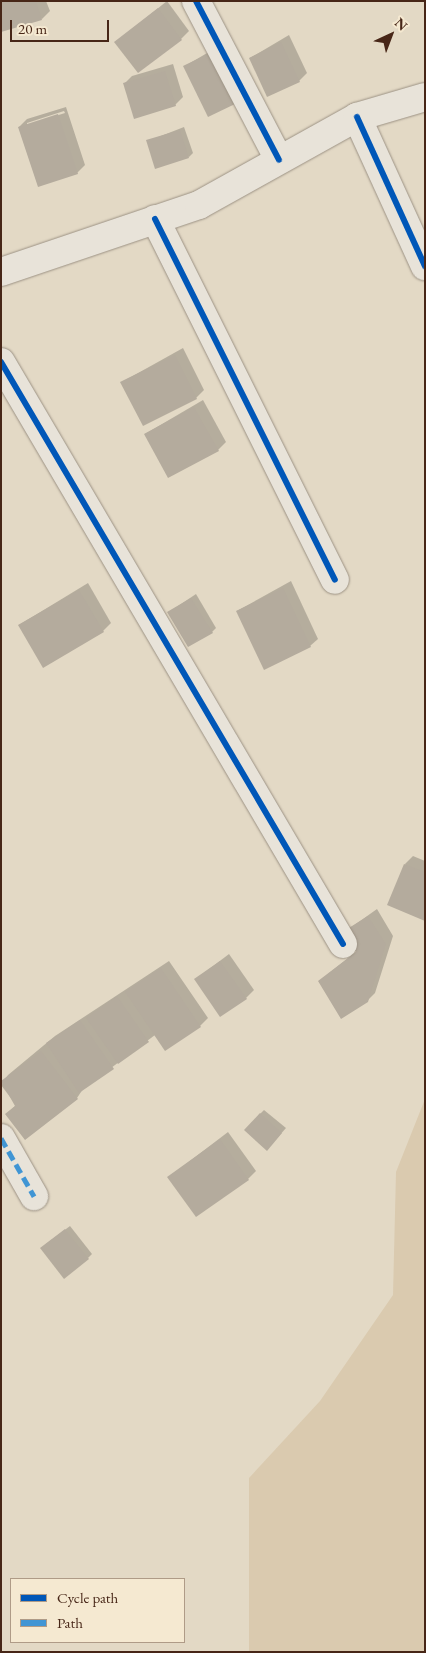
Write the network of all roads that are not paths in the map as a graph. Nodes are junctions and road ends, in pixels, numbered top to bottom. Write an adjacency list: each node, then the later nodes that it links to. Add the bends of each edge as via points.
1 (196, 1): 4 (street)
2 (425, 97): 3 (street)
3 (357, 117): 4 (street); 6 (street)
4 (279, 160): 5 (street, via 199,205)
5 (155, 219): 7 (street); 9 (street)
6 (425, 266)
7 (1, 272)
8 (1, 362): 10 (street)
9 (335, 580)
10 (343, 944)
11 (1, 1138): 12 (street)
12 (34, 1196)

